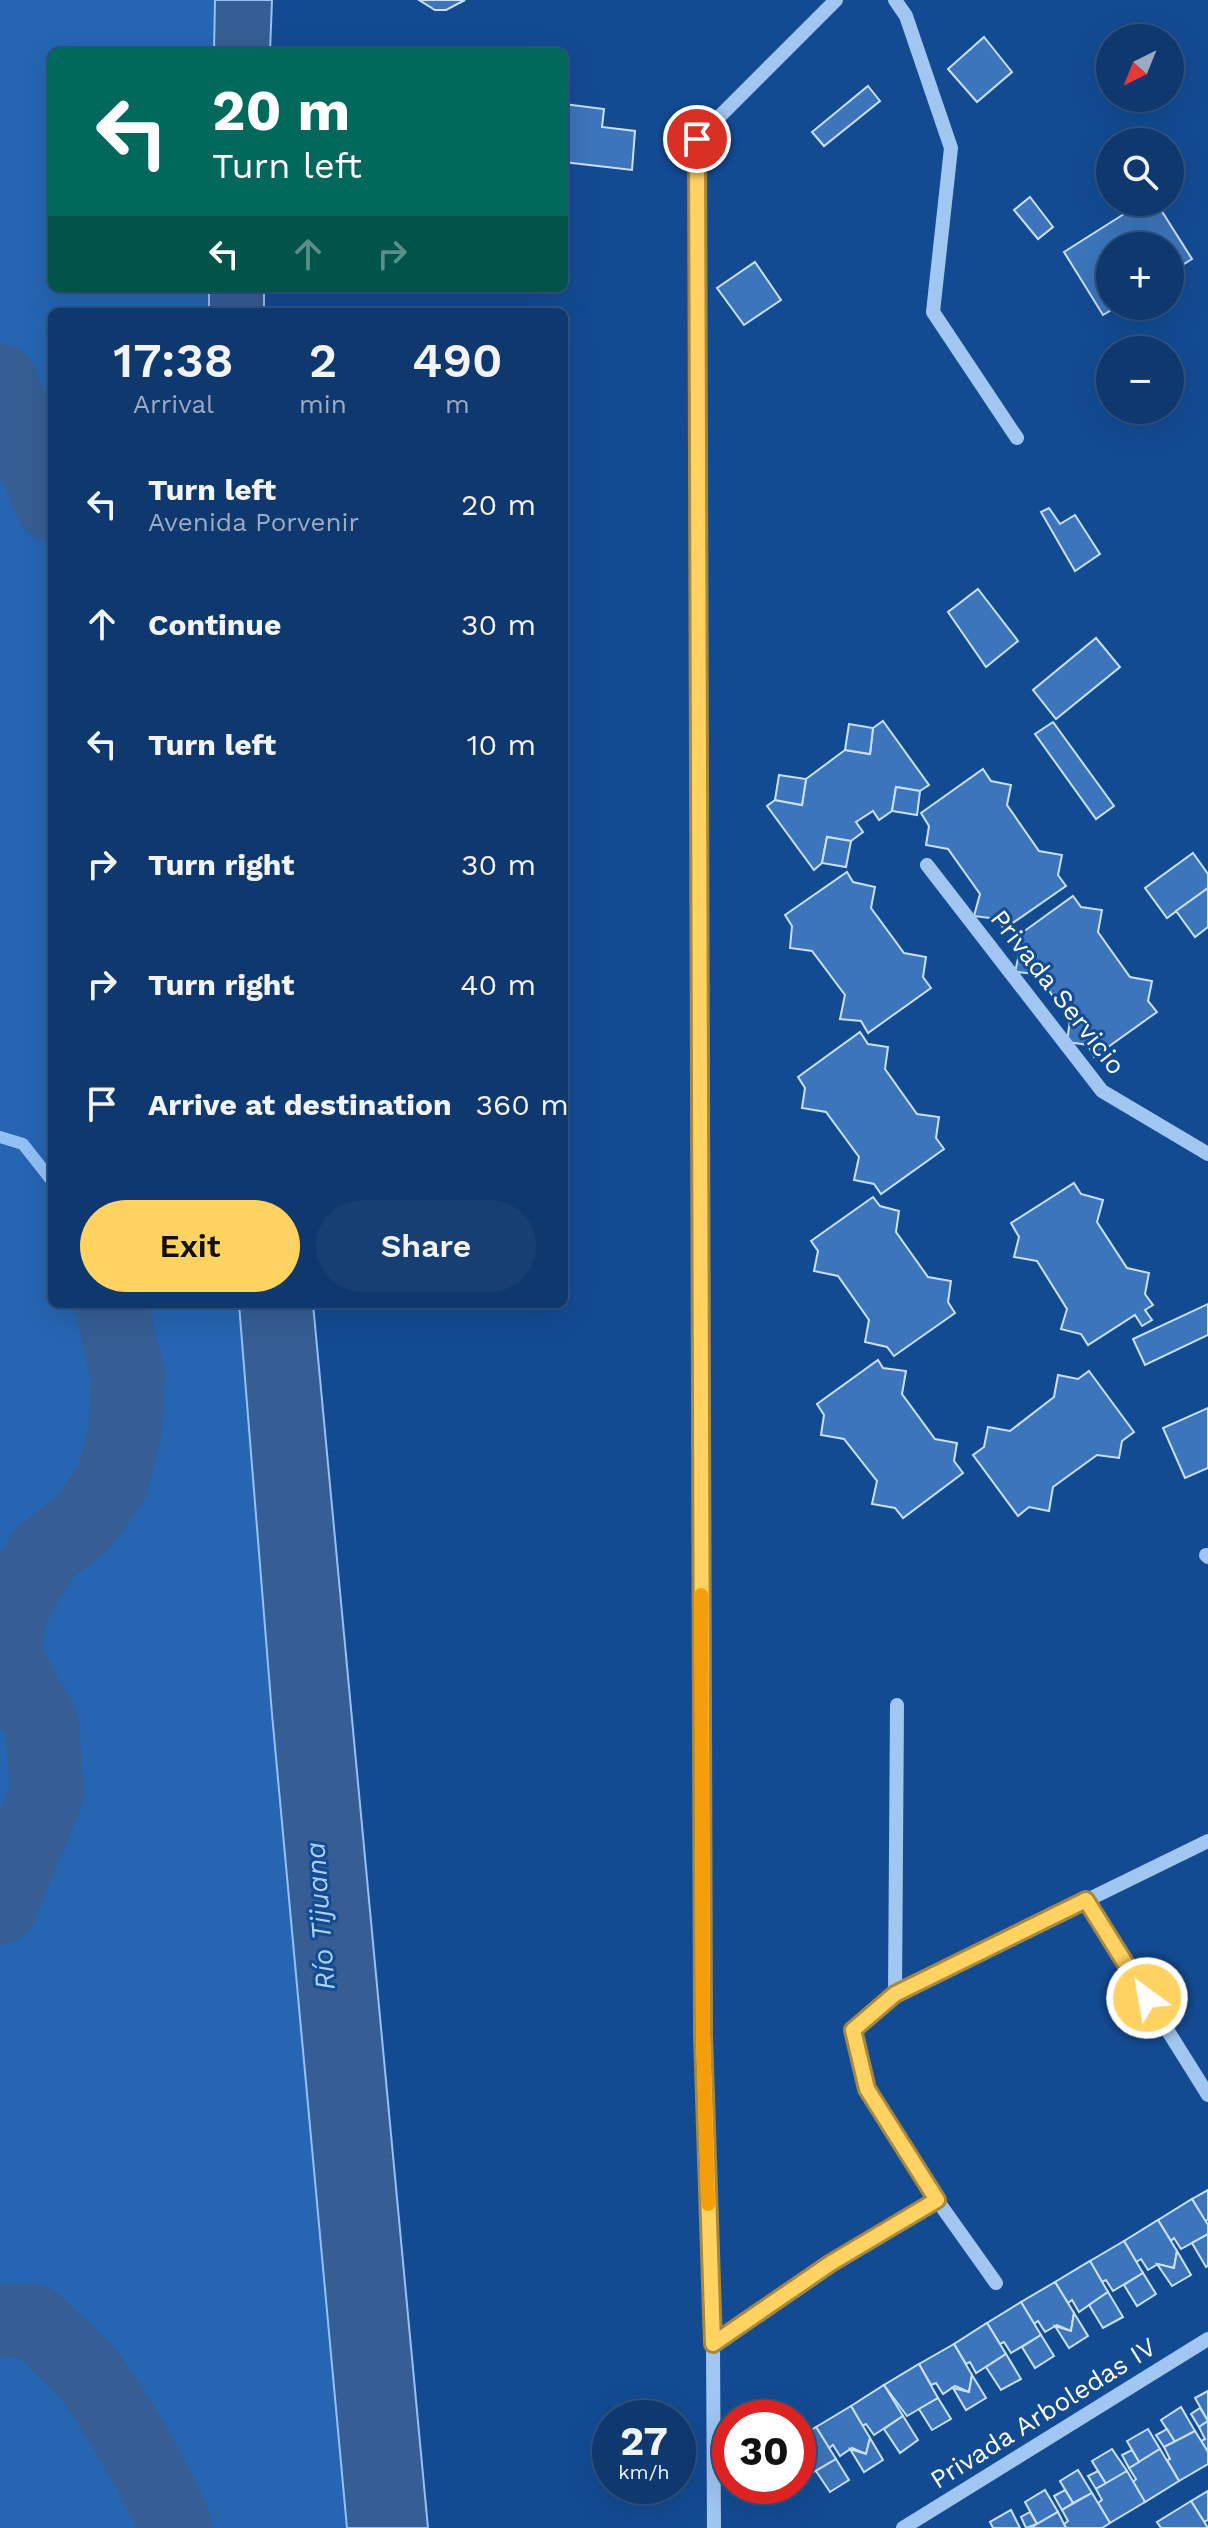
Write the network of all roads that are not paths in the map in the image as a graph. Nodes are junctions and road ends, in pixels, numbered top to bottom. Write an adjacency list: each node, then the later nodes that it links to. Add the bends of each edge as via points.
1 (836, 0): 14 (street, via 697,139 703,2019)
2 (895, 0): 3 (street, via 906,16 951,148 933,312)
3 (1017, 438)
4 (927, 865): 5 (street, Privada Servicio, via 1102,1091)
5 (1208, 1154)
6 (897, 1705): 9 (street)
7 (1208, 1841): 8 (street)
8 (1086, 1900): 9 (street); 10 (street)
9 (895, 1994): 11 (street, via 853,2030 867,2089)
10 (1208, 2095)
11 (937, 2200): 12 (street); 14 (street, via 831,2263)
12 (996, 2283)
13 (1208, 2339): 16 (street, Privada Arboledas IV)
14 (713, 2344): 15 (street)
15 (714, 2528)
16 (903, 2528)

